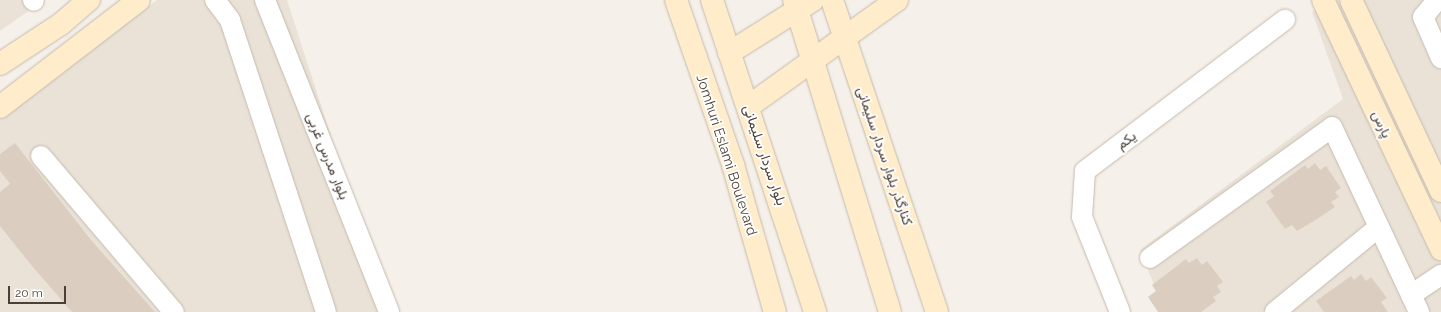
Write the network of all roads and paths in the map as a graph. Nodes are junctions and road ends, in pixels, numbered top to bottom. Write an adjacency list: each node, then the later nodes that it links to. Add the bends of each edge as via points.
1 (88, 0): 18 (street, via 61,24)
2 (139, 0): 20 (street)
3 (215, 0): 30 (street, via 230,20)
4 (264, 0): 31 (street, بلوار مدرس غربی)
5 (676, 0): 32 (street, Jomhuri Eslami Boulevard, via 733,165)
6 (712, 0): 15 (street, بلوار سردار سلیمانی)
7 (832, 0): 14 (street, کنارگذر بلوار سردار سلیمانی)
8 (897, 0): 14 (street)
9 (1323, 0): 25 (street, پارس)
10 (1351, 0): 22 (street, پارس)
11 (1437, 0): 17 (street, via 1423,17)
12 (801, 3): 15 (street); 16 (street)
13 (1285, 20): 36 (street, یکم, via 1085,171 1082,217)
14 (845, 39): 16 (street); 35 (street, کنارگذر بلوار سردار سلیمانی)
15 (729, 53): 19 (street, بلوار سردار سلیمانی)
16 (814, 58): 19 (street); 34 (street)
17 (1441, 58)
18 (0, 64)
19 (749, 106): 33 (street, بلوار سردار سلیمانی)
20 (0, 107)
21 (41, 156): 29 (street)
22 (1436, 169): 23 (street, پارس)
23 (1441, 191)
24 (1379, 227): 26 (street, via 1332,127); 28 (street); 37 (street)
25 (1441, 249)
26 (1150, 258)
27 (1441, 275): 28 (street)
28 (1415, 304)
29 (174, 312)
30 (326, 312)
31 (389, 312)
32 (775, 312)
33 (815, 312)
34 (890, 312)
35 (937, 312)
36 (1120, 312)
37 (1275, 312)

